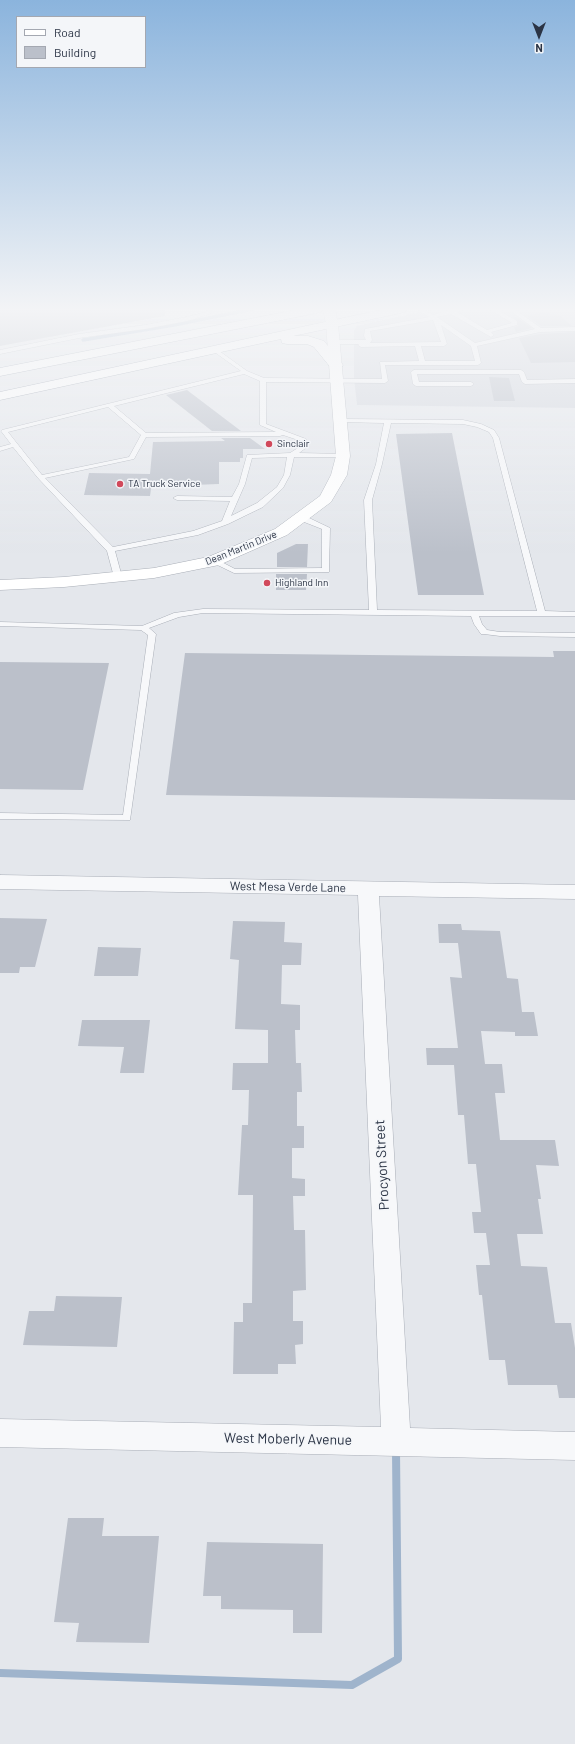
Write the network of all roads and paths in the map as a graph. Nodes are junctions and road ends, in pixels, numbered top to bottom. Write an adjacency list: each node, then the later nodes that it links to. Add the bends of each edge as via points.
1 (26, 390): 5 (main road)
2 (169, 390): 6 (lane)
3 (263, 390): 10 (lane, via 263,425)
4 (337, 390): 7 (main road, Dean Martin Drive)
5 (0, 396)
6 (109, 405): 9 (lane); 11 (lane, via 4,431)
7 (340, 421): 8 (lane); 14 (main road, Dean Martin Drive)
8 (388, 421): 24 (lane, via 368,500); 26 (lane, via 471,423 485,427 495,434)
9 (144, 434): 10 (lane); 15 (lane, via 132,458)
10 (290, 434): 13 (lane, via 304,440 304,447)
11 (15, 445): 12 (lane); 15 (lane)
12 (0, 449)
13 (292, 455): 14 (lane); 17 (lane, via 249,456 242,484); 19 (lane, via 288,475 280,488 260,505)
14 (343, 456): 18 (main road, Dean Martin Drive, via 339,475 326,499)
15 (40, 476): 20 (lane)
16 (177, 498): 17 (lane)
17 (234, 498): 19 (lane)
18 (302, 518): 21 (main road, Dean Martin Drive, via 281,532); 21 (lane, via 326,528 326,570 234,571)
19 (225, 522): 20 (lane, via 196,533)
20 (111, 550): 22 (lane)
21 (212, 561): 22 (main road, Dean Martin Drive, via 154,573)
22 (118, 577): 23 (main road, Dean Martin Drive)
23 (0, 585)
24 (373, 613): 25 (lane); 29 (lane, via 203,611 177,615)
25 (475, 614): 26 (lane); 30 (lane, via 484,632)
26 (542, 614): 27 (lane)
27 (575, 614)
28 (0, 624): 29 (lane)
29 (143, 628): 31 (lane, via 152,634 126,818)
30 (575, 635)
31 (0, 816)
32 (0, 882): 33 (street, West Mesa Verde Lane)
33 (368, 888): 34 (street, West Mesa Verde Lane); 36 (street, Procyon Street)
34 (575, 892)
35 (0, 1433): 36 (street, West Moberly Avenue)
36 (396, 1442): 37 (street, West Moberly Avenue)
37 (575, 1446)

